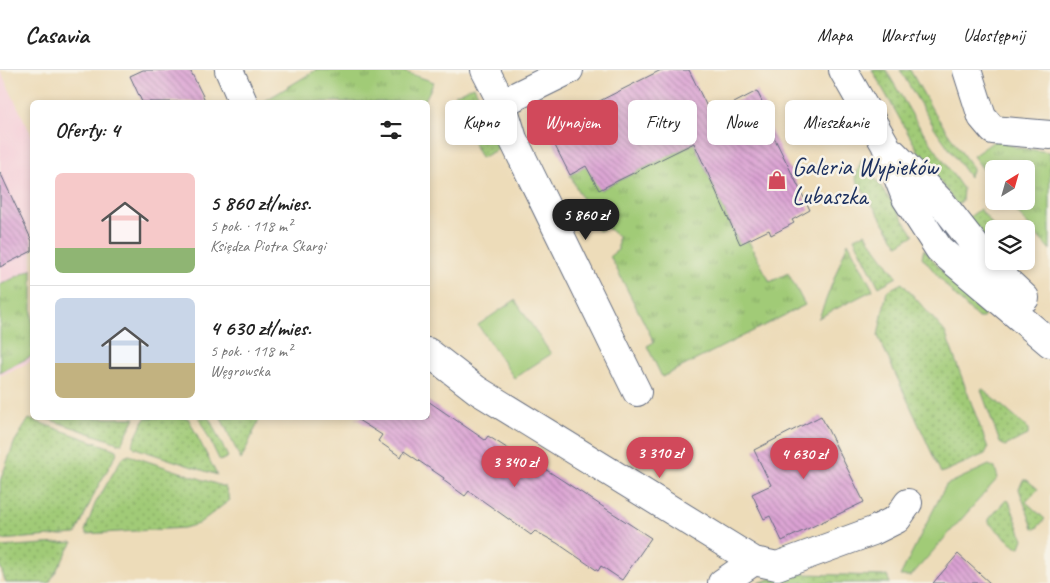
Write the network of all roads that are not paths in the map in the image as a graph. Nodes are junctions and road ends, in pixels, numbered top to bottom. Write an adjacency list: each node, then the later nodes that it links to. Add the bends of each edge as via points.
1 (230, 70): 6 (street)
2 (485, 70): 7 (street)
3 (569, 70): 8 (street)
4 (843, 70): 9 (street)
5 (967, 70): 10 (street, via 982,117 993,130)
6 (242, 100)
7 (500, 100)
8 (508, 100)
9 (860, 100)
10 (1050, 135)
11 (516, 145): 17 (street)
12 (885, 145): 15 (street, via 906,198 939,249)
13 (886, 145): 14 (street, via 942,204 992,267)
14 (1050, 320)
15 (1050, 344)
16 (430, 354): 19 (street, via 477,390)
17 (636, 392)
18 (908, 503): 19 (street, via 897,519 874,531 777,566)
19 (754, 561): 20 (street)
20 (722, 583)

